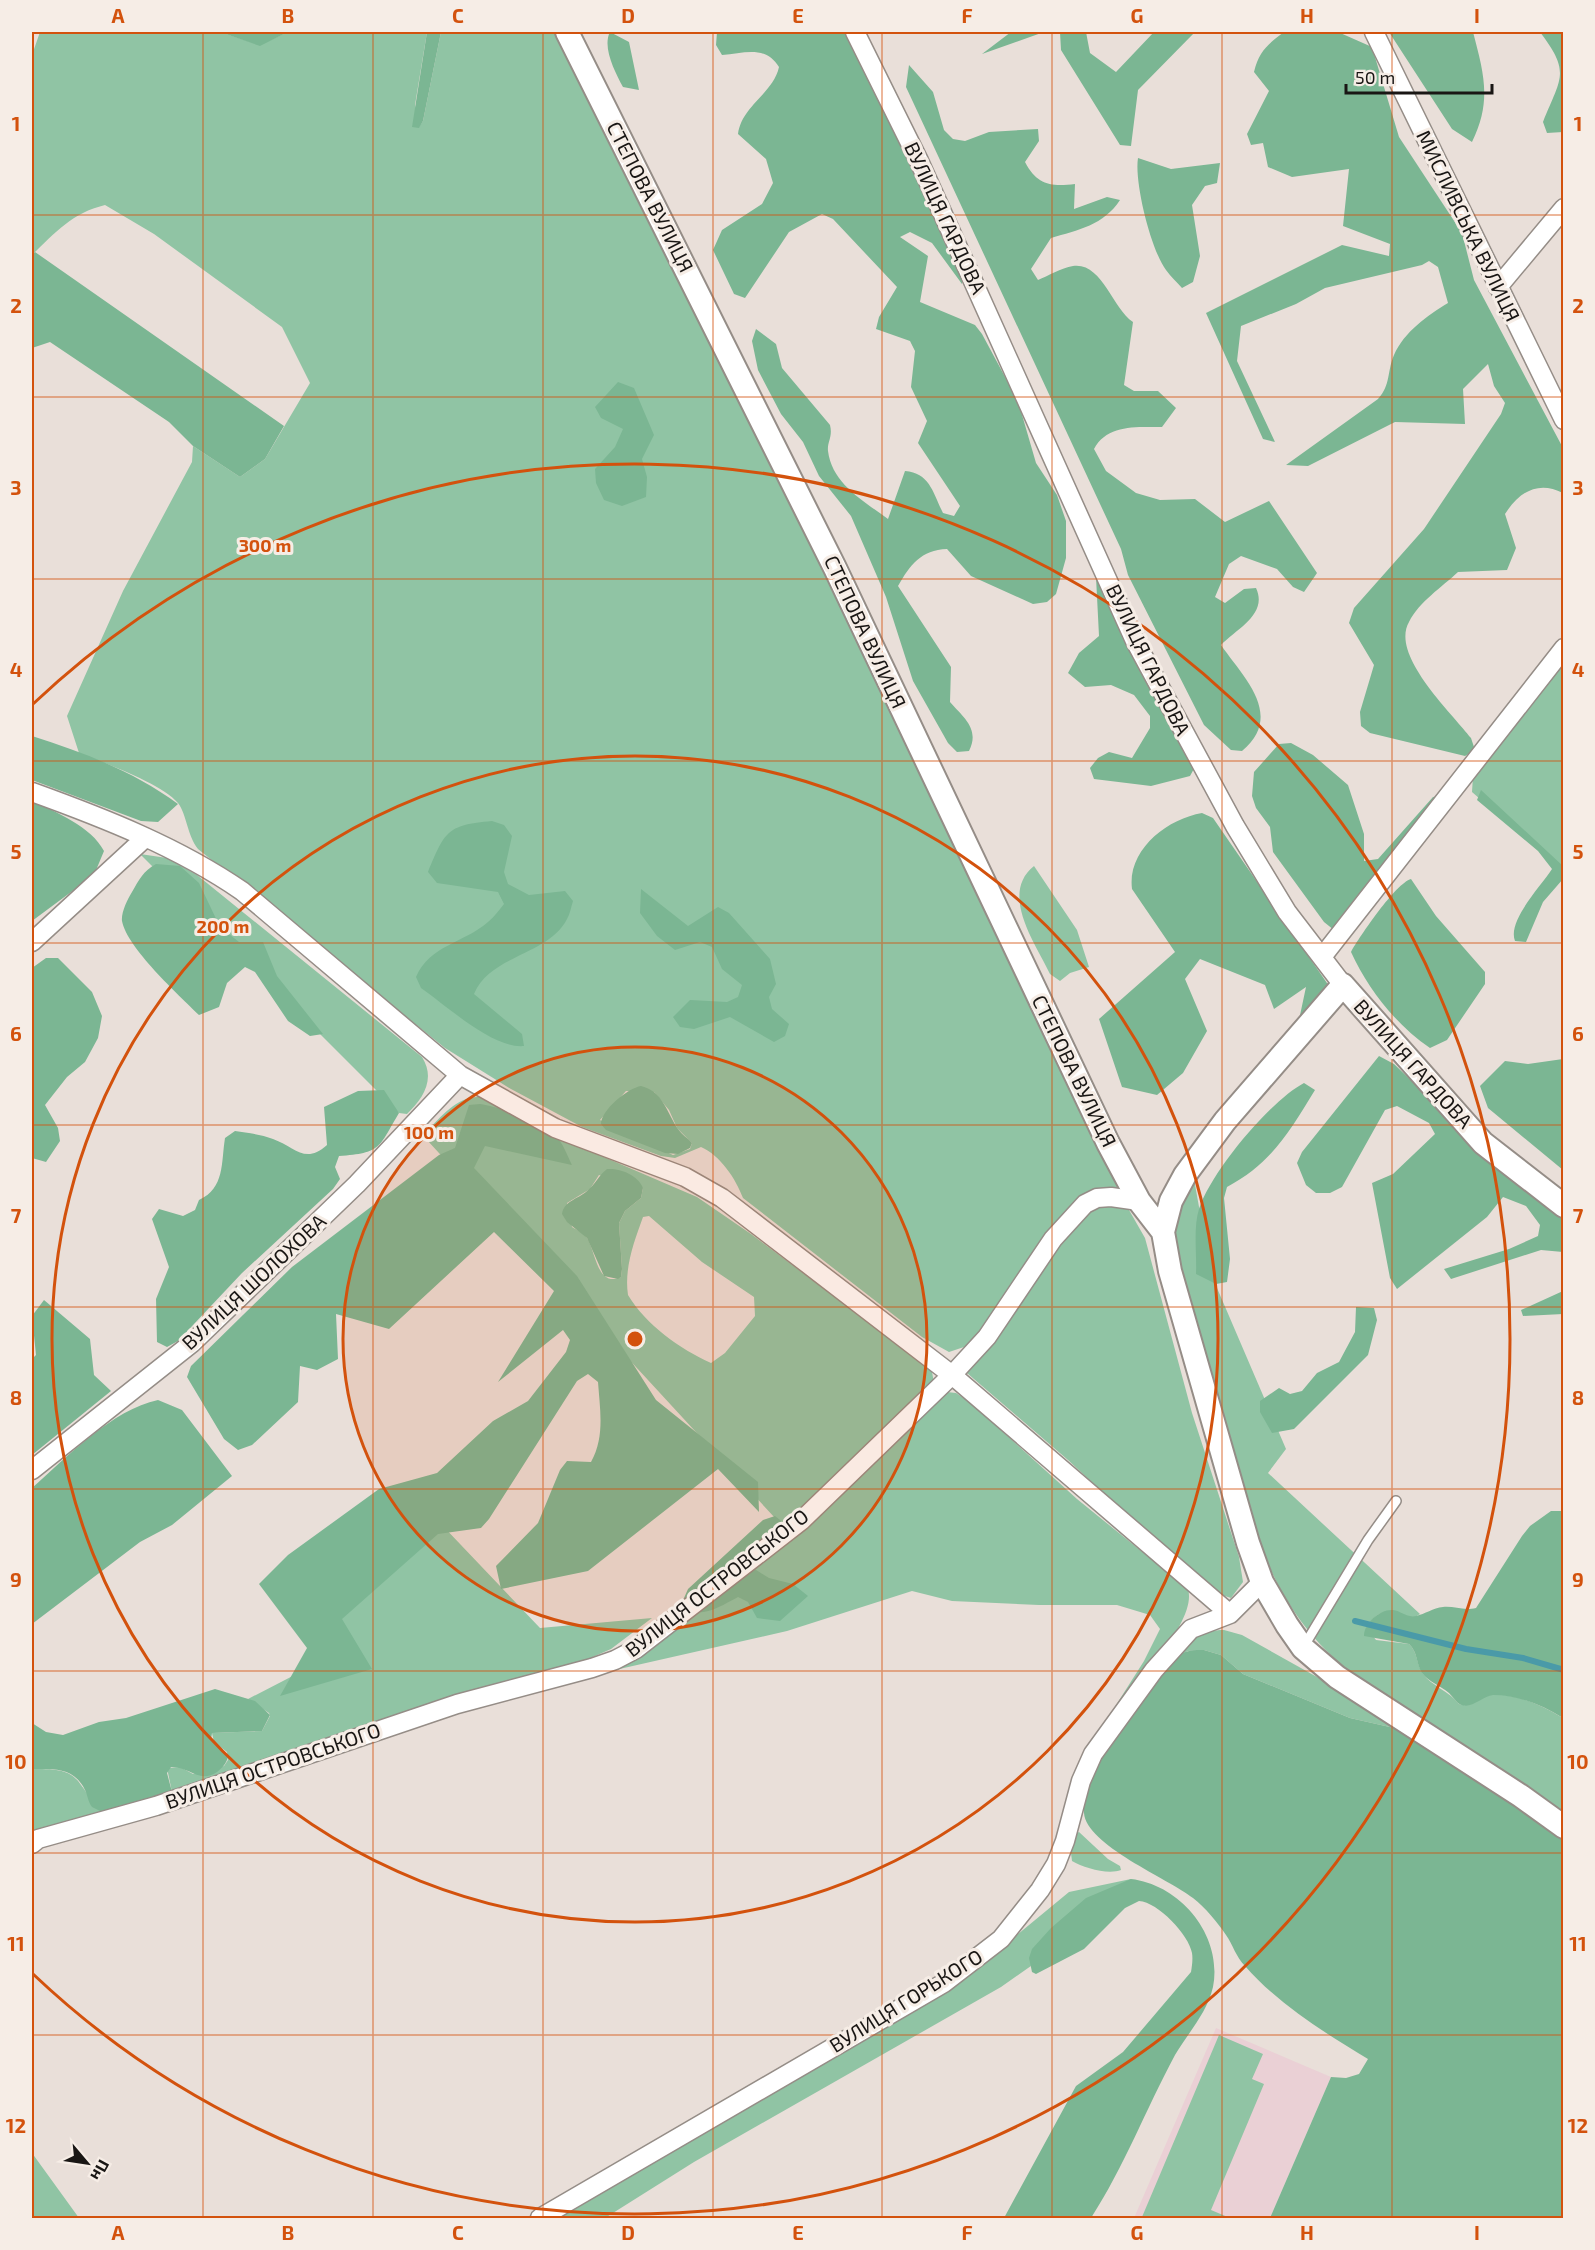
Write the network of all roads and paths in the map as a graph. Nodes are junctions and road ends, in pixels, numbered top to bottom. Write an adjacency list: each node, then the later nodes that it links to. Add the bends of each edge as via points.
1 (567, 32): 14 (street, СТЕПОВА ВУЛИЦЯ, via 835,568)
2 (855, 32): 11 (street, ВУЛИЦЯ ГАРДОВА, via 919,161 1135,642 1234,826 1287,912)
3 (1374, 32): 5 (street, МИСЛИВСЬКА ВУЛИЦЯ)
4 (1563, 208): 5 (street)
5 (1498, 287): 6 (street, МИСЛИВСЬКА ВУЛИЦЯ)
6 (1563, 420)
7 (1563, 648): 11 (street)
8 (32, 792): 9 (street)
9 (145, 838): 10 (street); 13 (street, via 204,865 242,891)
10 (32, 942)
11 (1322, 957): 12 (street, ВУЛИЦЯ ГАРДОВА)
12 (1343, 985): 15 (street, ВУЛИЦЯ ГАРДОВА, via 1483,1143); 16 (street, via 1197,1157 1171,1201)
13 (460, 1075): 17 (street, via 555,1128 686,1177 722,1198); 18 (street, ВУЛИЦЯ ШОЛОХОВА, via 357,1184 192,1343)
14 (1139, 1201): 16 (street, СТЕПОВА ВУЛИЦЯ); 17 (street, ВУЛИЦЯ ОСТРОВСЬКОГО, via 1111,1197 1085,1204 1053,1239 987,1337)
15 (1563, 1206)
16 (1163, 1233): 20 (street, via 1231,1490)
17 (952, 1375): 21 (street); 24 (street, ВУЛИЦЯ ОСТРОВСЬКОГО, via 801,1521 636,1649 615,1660 457,1704 156,1806)
18 (32, 1470)
19 (1396, 1501): 22 (lane, via 1368,1540)
20 (1262, 1582): 21 (street, ВУЛИЦЯ ГОРЬКОГО); 22 (street)
21 (1230, 1614): 25 (street, ВУЛИЦЯ ГОРЬКОГО, via 1191,1629 1112,1724 1092,1754 1081,1781 1056,1864 1001,1940 944,1983)
22 (1304, 1648): 23 (street, via 1337,1677)
23 (1563, 1827)
24 (35, 1841)
25 (540, 2218)

